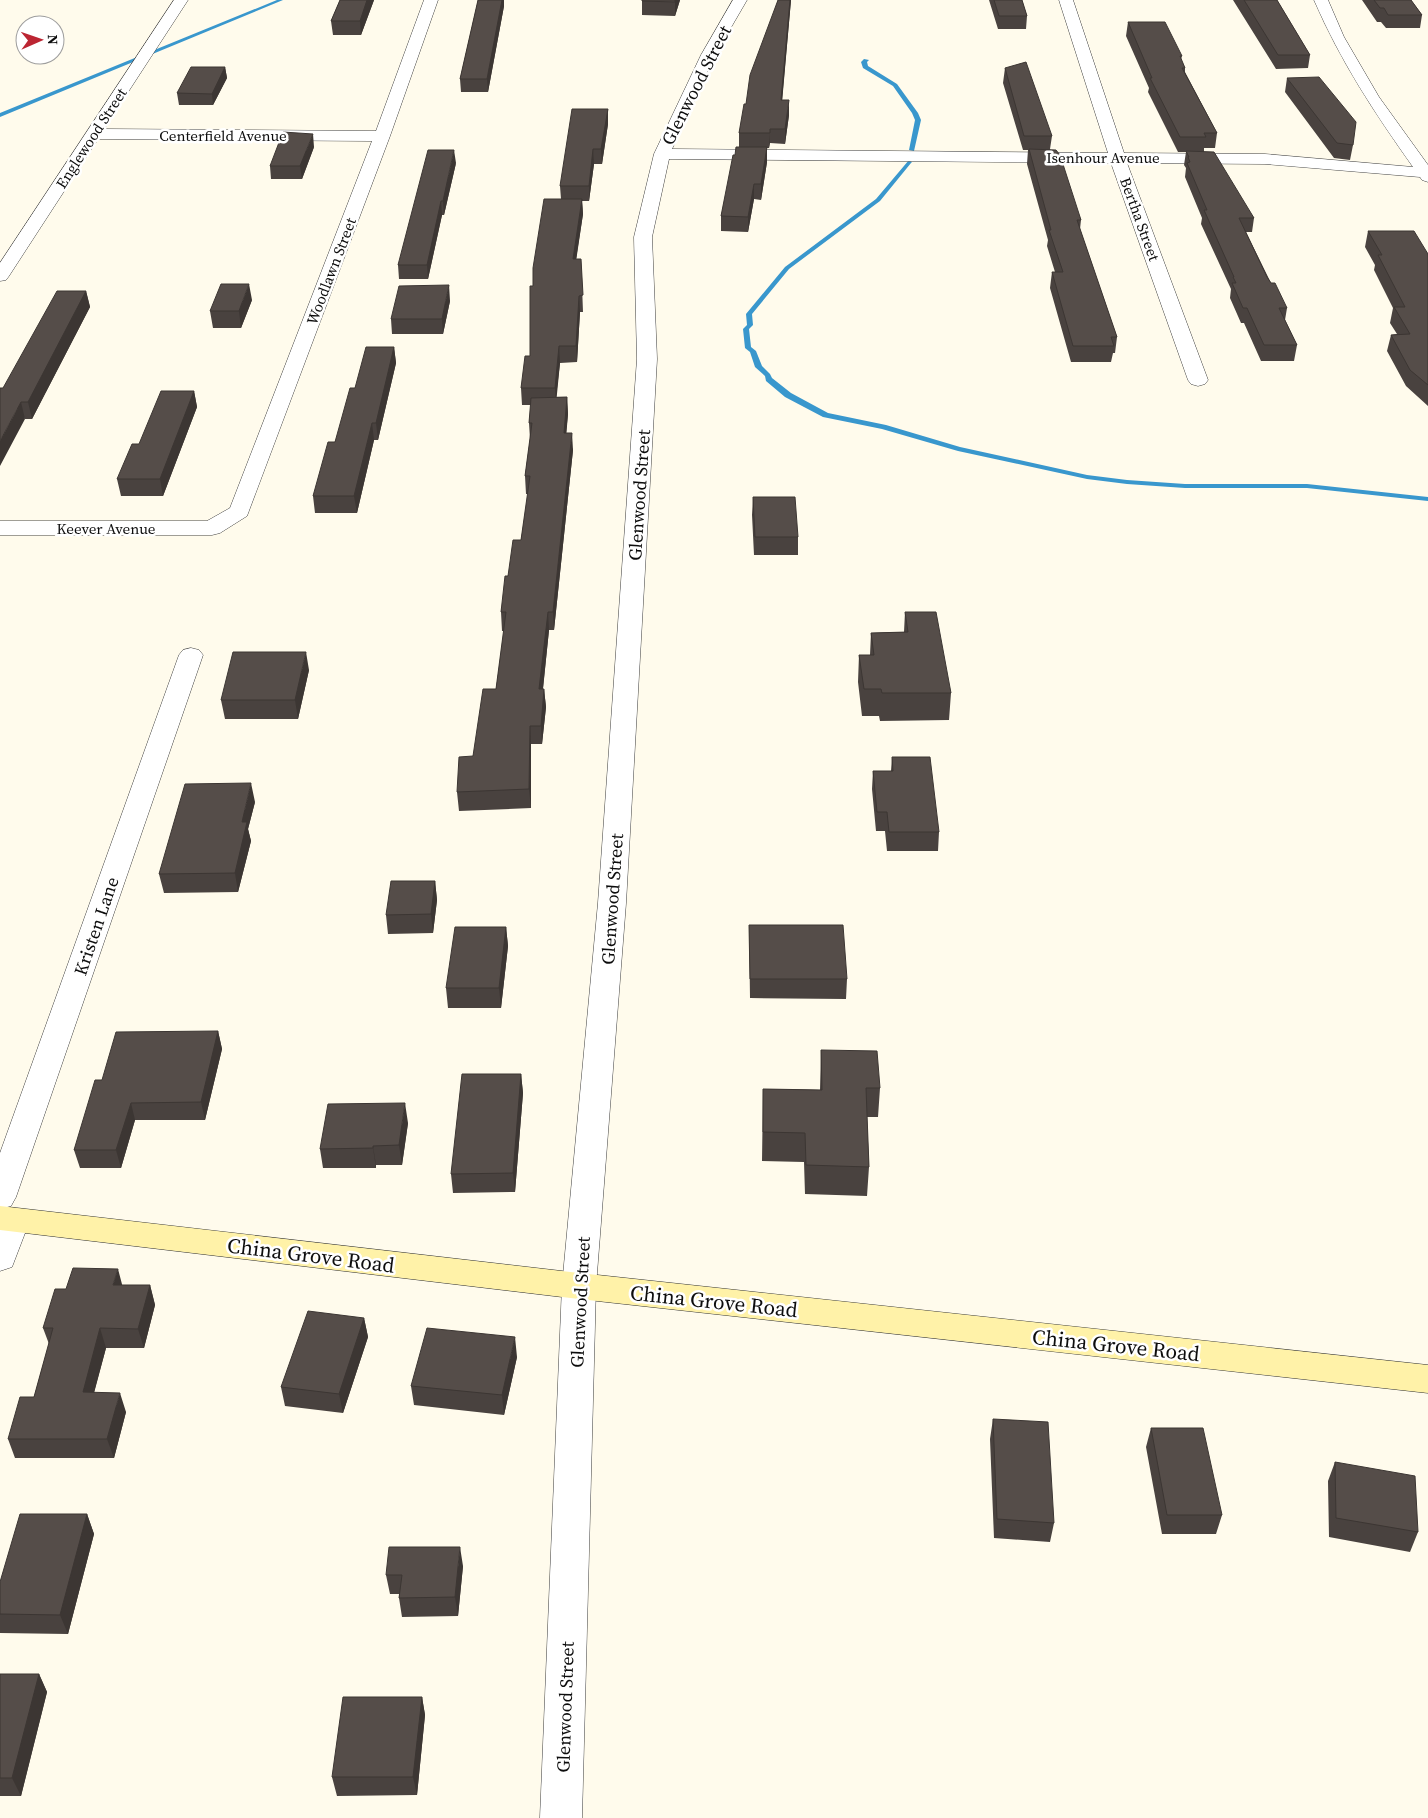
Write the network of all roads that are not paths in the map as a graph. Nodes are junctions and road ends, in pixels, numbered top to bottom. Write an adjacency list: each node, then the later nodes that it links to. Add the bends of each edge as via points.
1 (181, 0): 6 (street, Englewood Street)
2 (432, 0): 7 (street, Woodlawn Street)
3 (740, 0): 8 (street, Glenwood Street, via 708,55)
4 (1066, 0): 9 (street, Bertha Street)
5 (1321, 0): 10 (street, via 1337,37 1372,98)
6 (94, 134): 7 (street, Centerfield Avenue); 11 (street, Englewood Street)
7 (382, 136): 14 (street, Woodlawn Street, via 239,511)
8 (662, 154): 9 (street, Isenhour Avenue); 18 (street, Glenwood Street, via 643,237 647,368 612,903)
9 (1117, 157): 10 (street, Isenhour Avenue, via 1305,161); 12 (street, Bertha Street)
10 (1426, 174)
11 (0, 276)
12 (1198, 380)
13 (0, 528): 14 (street, Keever Avenue)
14 (212, 528)
15 (191, 655): 16 (street, Kristen Lane)
16 (5, 1212): 17 (street, Kristen Lane); 18 (street, China Grove Road)
17 (0, 1258)
18 (579, 1286): 19 (street, China Grove Road); 20 (street, Glenwood Street)
19 (1428, 1379)
20 (561, 1818)

